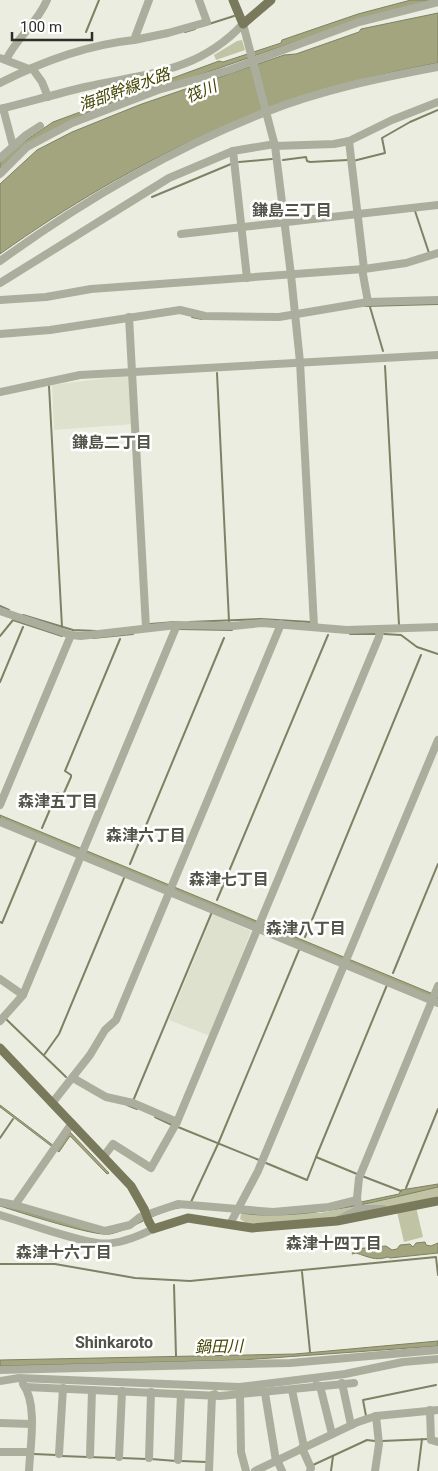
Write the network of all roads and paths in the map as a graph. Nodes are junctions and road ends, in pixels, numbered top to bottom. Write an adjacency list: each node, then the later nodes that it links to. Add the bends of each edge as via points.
1 (46, 0): 10 (street, via 39,17)
2 (149, 0): 8 (street)
3 (199, 0): 8 (street, via 206,22)
4 (233, 0): 7 (main road)
5 (271, 0): 7 (main road)
6 (438, 2): 9 (street, via 358,22)
7 (243, 24): 9 (street); 14 (street, via 229,39 193,62)
8 (134, 40): 12 (street, via 76,51)
9 (251, 57): 17 (street); 24 (street, via 229,70 158,90 48,134 27,147)
10 (3, 59): 12 (street)
11 (438, 67): 17 (street, via 372,79)
12 (30, 68): 13 (street); 14 (street, via 42,82)
13 (0, 83)
14 (48, 97): 16 (street)
15 (438, 102): 19 (street)
16 (2, 108): 21 (street)
17 (267, 112): 20 (street); 31 (street, via 166,157 50,225)
18 (40, 126): 21 (street)
19 (349, 141): 20 (street); 26 (street)
20 (275, 145): 22 (street); 27 (street)
21 (13, 146): 23 (street)
22 (233, 151): 28 (street); 35 (street, via 154,186)
23 (0, 158)
24 (0, 174)
25 (438, 205): 26 (street)
26 (357, 214): 27 (street); 32 (street)
27 (284, 222): 28 (street); 33 (street)
28 (241, 226): 29 (street); 34 (street)
29 (181, 234)
30 (438, 253): 32 (street, via 406,263)
31 (0, 262)
32 (363, 269): 33 (street); 38 (street)
33 (291, 275): 34 (street); 39 (street)
34 (247, 278): 36 (street, via 91,289 46,297)
35 (0, 283)
36 (0, 300)
37 (438, 300): 38 (street)
38 (368, 302): 39 (street)
39 (294, 314): 40 (street, via 205,316 180,310); 43 (street)
40 (129, 317): 41 (street, via 50,330); 44 (street)
41 (0, 334)
42 (438, 356): 43 (street)
43 (300, 362): 44 (street); 49 (street)
44 (133, 371): 45 (street, via 80,375); 51 (street)
45 (0, 392)
46 (0, 611): 53 (street)
47 (281, 624): 48 (street); 49 (street); 58 (street)
48 (177, 625): 51 (street); 57 (street)
49 (314, 626): 52 (street)
50 (438, 627): 52 (street)
51 (146, 628): 53 (street, via 104,635)
52 (380, 630): 59 (street)
53 (71, 634): 55 (street)
54 (438, 740): 60 (street)
55 (0, 805)
56 (0, 822): 57 (street)
57 (83, 852): 58 (street); 63 (street)
58 (171, 890): 59 (street); 67 (street, via 116,1020 105,1030)
59 (258, 926): 60 (street); 69 (street)
60 (346, 961): 64 (street); 78 (street, via 258,1171)
61 (0, 979): 63 (street)
62 (438, 986): 64 (street)
63 (23, 995): 65 (street)
64 (434, 999): 74 (street, via 359,1178)
65 (0, 1021)
66 (1, 1051): 68 (main road)
67 (73, 1078): 68 (street); 69 (street, via 106,1097 133,1103)
68 (53, 1102): 70 (main road)
69 (177, 1122): 71 (street, via 151,1168 113,1144)
70 (72, 1123): 71 (main road); 75 (street)
71 (104, 1156): 80 (main road, bridge, via 131,1186)
72 (436, 1200): 76 (main road)
73 (0, 1202): 75 (street)
74 (358, 1204): 76 (street); 78 (street); 79 (street)
75 (15, 1205): 78 (street, via 105,1231 130,1225 154,1211 178,1204)
76 (388, 1211): 79 (main road)
77 (0, 1215): 80 (street, via 98,1243 139,1236)
78 (235, 1215): 79 (main road, via 252,1228); 80 (main road, via 188,1218)
79 (337, 1222)
80 (151, 1225)
81 (438, 1350): 82 (street)
82 (353, 1358): 84 (street, via 253,1365); 85 (street)
83 (438, 1359): 85 (street)
84 (0, 1370)
85 (345, 1374): 88 (street)
86 (19, 1378): 87 (street); 92 (street); 93 (street)
87 (0, 1381)
88 (290, 1381): 91 (street, via 297,1385); 93 (street)
89 (342, 1383): 90 (street); 91 (street); 107 (street)
90 (354, 1383)
91 (320, 1386): 96 (street); 108 (street)
92 (26, 1387): 94 (street); 106 (street, via 30,1396)
93 (240, 1387): 101 (street, via 234,1392)
94 (62, 1388): 95 (street); 113 (street)
95 (92, 1390): 97 (street); 114 (street)
96 (292, 1390): 99 (street); 110 (street)
97 (122, 1391): 98 (street); 115 (street)
98 (151, 1392): 100 (street); 116 (street)
99 (266, 1393): 102 (street); 118 (street)
100 (181, 1394): 101 (street); 117 (street)
101 (212, 1395): 102 (street); 120 (street)
102 (240, 1396): 121 (street, via 241,1452)
103 (434, 1410): 104 (street); 109 (street, via 430,1440)
104 (376, 1416): 107 (street); 125 (street)
105 (0, 1424): 106 (street)
106 (31, 1424): 112 (street)
107 (351, 1425): 108 (street)
108 (332, 1434): 110 (street)
109 (438, 1442)
110 (303, 1448): 118 (street); 124 (street)
111 (0, 1452): 112 (street)
112 (29, 1452): 119 (street)
113 (60, 1454)
114 (90, 1455)
115 (119, 1457)
116 (149, 1458)
117 (178, 1460)
118 (276, 1461): 122 (street); 123 (street)
119 (28, 1471)
120 (209, 1471)
121 (246, 1471)
122 (255, 1471)
123 (282, 1471)
124 (310, 1471)
125 (376, 1471)

